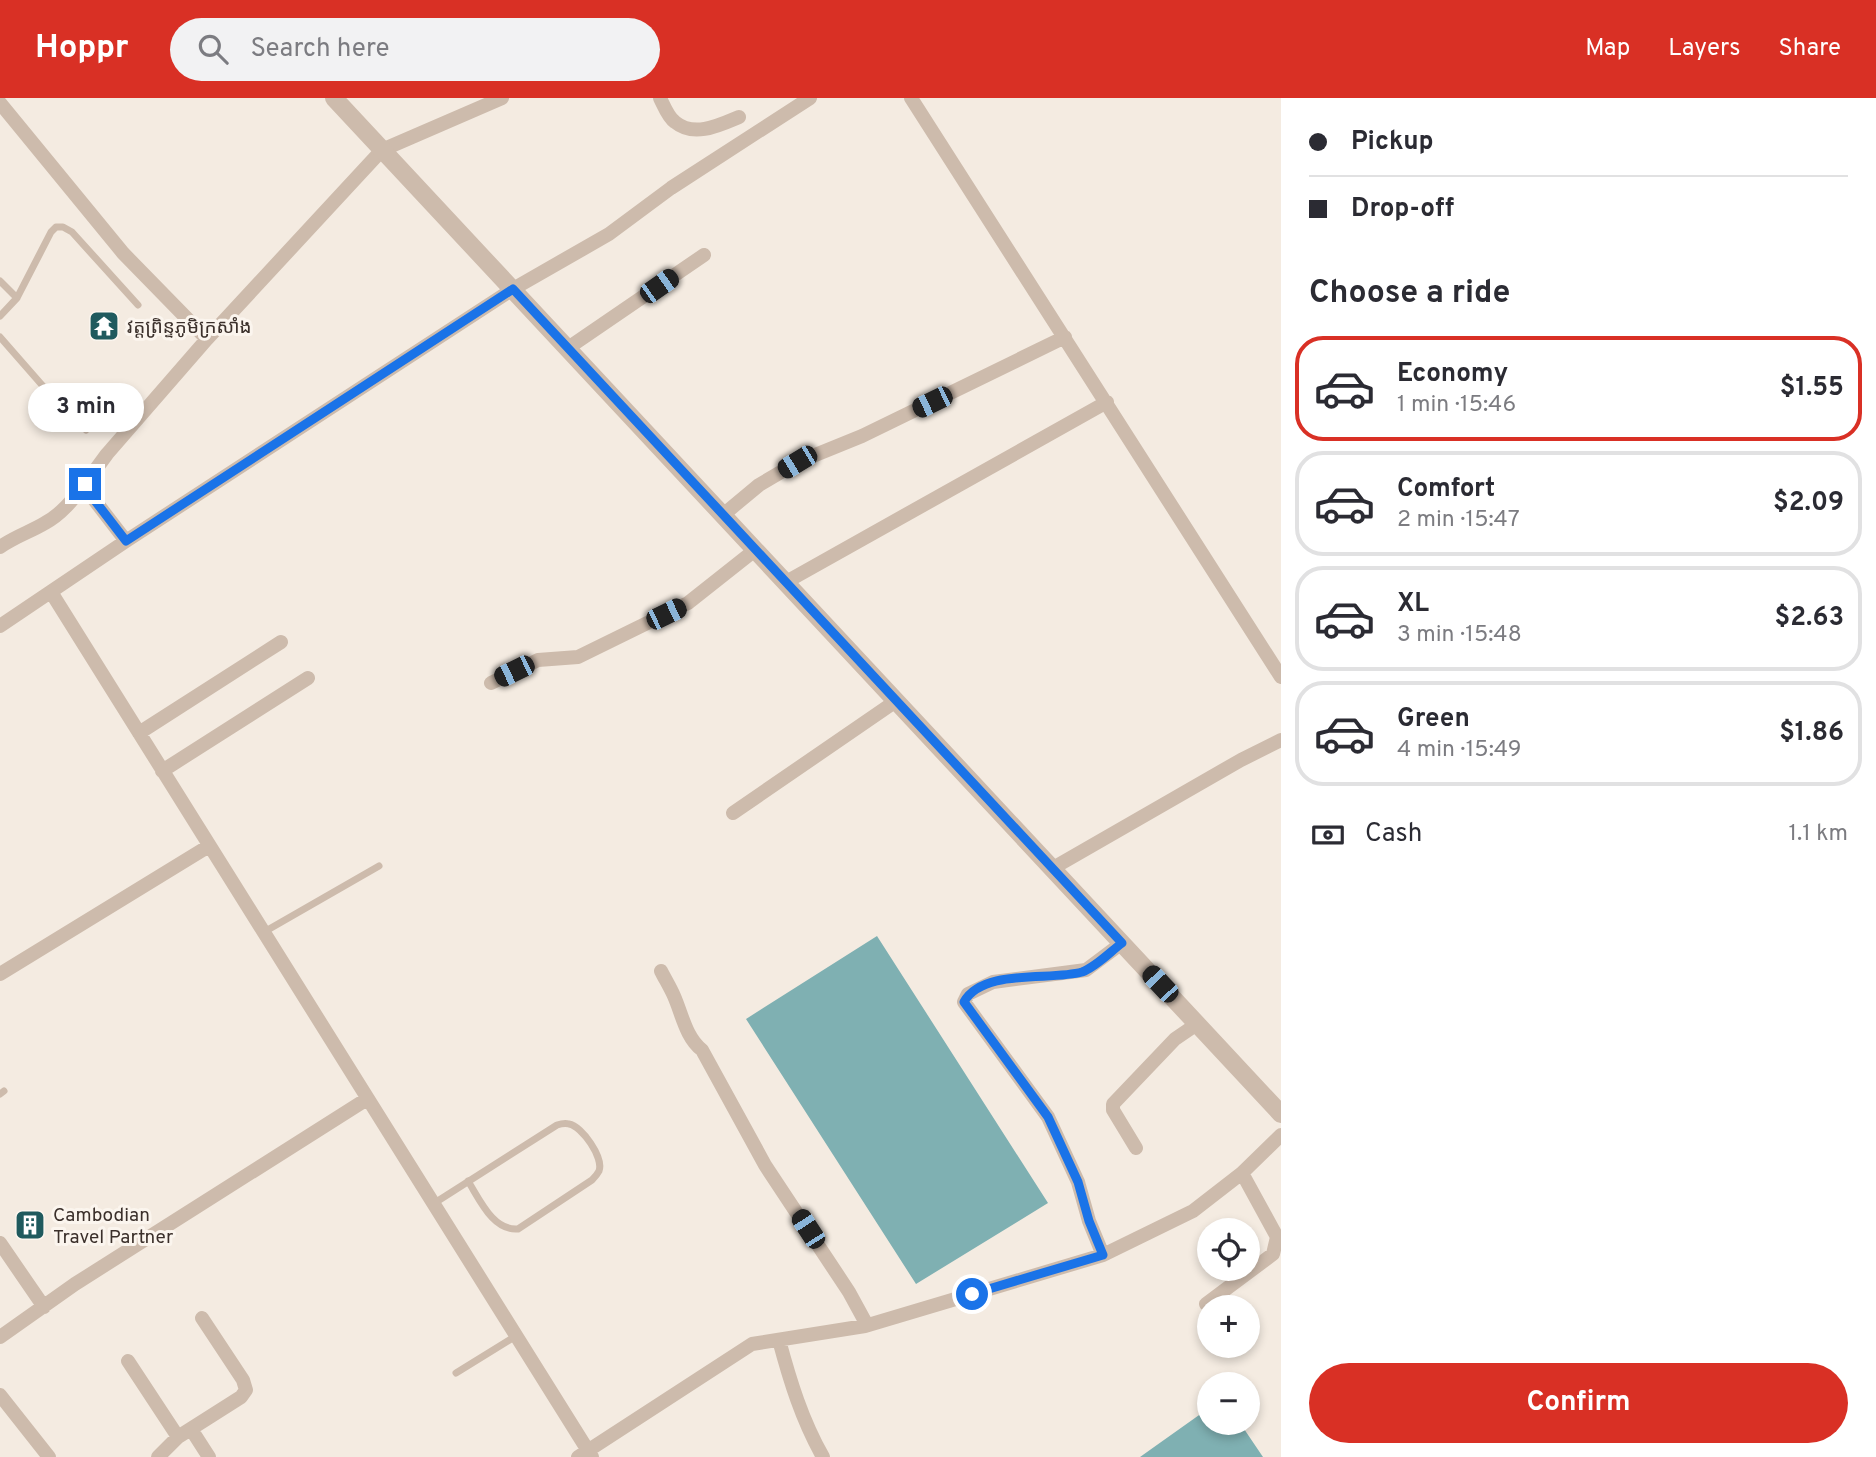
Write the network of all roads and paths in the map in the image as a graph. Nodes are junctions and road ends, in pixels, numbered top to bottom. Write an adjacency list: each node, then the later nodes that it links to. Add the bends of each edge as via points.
1 (334, 98): 8 (street)
2 (502, 98): 8 (street)
3 (660, 98): 7 (street, via 673,121 700,130)
4 (810, 98): 11 (street, via 609,234)
5 (911, 98): 17 (street)
6 (0, 103): 16 (street, via 123,253)
7 (739, 117)
8 (382, 150): 11 (street); 16 (street)
9 (704, 255): 18 (street)
10 (0, 281): 12 (lane)
11 (513, 289): 18 (street); 23 (street)
12 (17, 298): 13 (lane, via 51,232 63,226); 14 (lane)
13 (138, 304)
14 (0, 316)
15 (0, 337): 20 (lane)
16 (207, 339): 21 (street)
17 (1057, 342): 19 (street); 22 (street, via 862,436 797,462)
18 (568, 348): 22 (street)
19 (1099, 406): 26 (street); 30 (street)
20 (86, 430)
21 (85, 484): 23 (street); 24 (street, via 46,523)
22 (723, 515): 25 (street)
23 (126, 541): 27 (street)
24 (0, 547)
25 (755, 550): 26 (street); 32 (street, via 688,603 578,657 538,660)
26 (786, 582): 33 (street)
27 (51, 592): 28 (street); 34 (street)
28 (0, 626)
29 (281, 642): 34 (street)
30 (1281, 677)
31 (308, 678): 36 (street)
32 (491, 683)
33 (896, 701): 37 (street); 40 (street)
34 (139, 733): 36 (street)
35 (1281, 740): 40 (street)
36 (162, 771): 38 (street)
37 (733, 813)
38 (209, 846): 41 (street); 44 (street)
39 (379, 866): 41 (lane)
40 (1053, 868): 42 (street)
41 (263, 932): 46 (street)
42 (1122, 943): 45 (street); 54 (street, via 1086,970 993,982 968,994 964,1002 1048,1117 1078,1182)
43 (661, 971): 58 (street, via 695,1045)
44 (0, 974)
45 (1197, 1024): 47 (street); 49 (street, via 1175,1039 1113,1104)
46 (367, 1098): 52 (street); 56 (street)
47 (1281, 1114)
48 (1281, 1135): 50 (street)
49 (1136, 1148)
50 (1241, 1173): 54 (street, via 1193,1210); 55 (street, via 1277,1237 1273,1254)
51 (468, 1181): 51 (lane, via 557,1125 568,1123 586,1138 600,1163 592,1180 518,1228 500,1225); 52 (lane)
52 (433, 1204): 59 (street)
53 (0, 1243): 56 (street)
54 (1103, 1255): 58 (street)
55 (1218, 1295)
56 (44, 1307): 60 (street)
57 (202, 1318): 65 (street, via 246,1390)
58 (867, 1325): 61 (street)
59 (516, 1336): 63 (lane); 67 (street)
60 (0, 1338)
61 (779, 1340): 67 (street, via 752,1344); 71 (street, via 808,1431)
62 (128, 1361): 66 (street)
63 (456, 1373)
64 (0, 1395): 68 (street)
65 (191, 1429): 66 (street); 70 (street)
66 (178, 1437): 69 (street)
67 (587, 1455)
68 (48, 1457)
69 (158, 1457)
70 (209, 1457)
71 (823, 1457)

